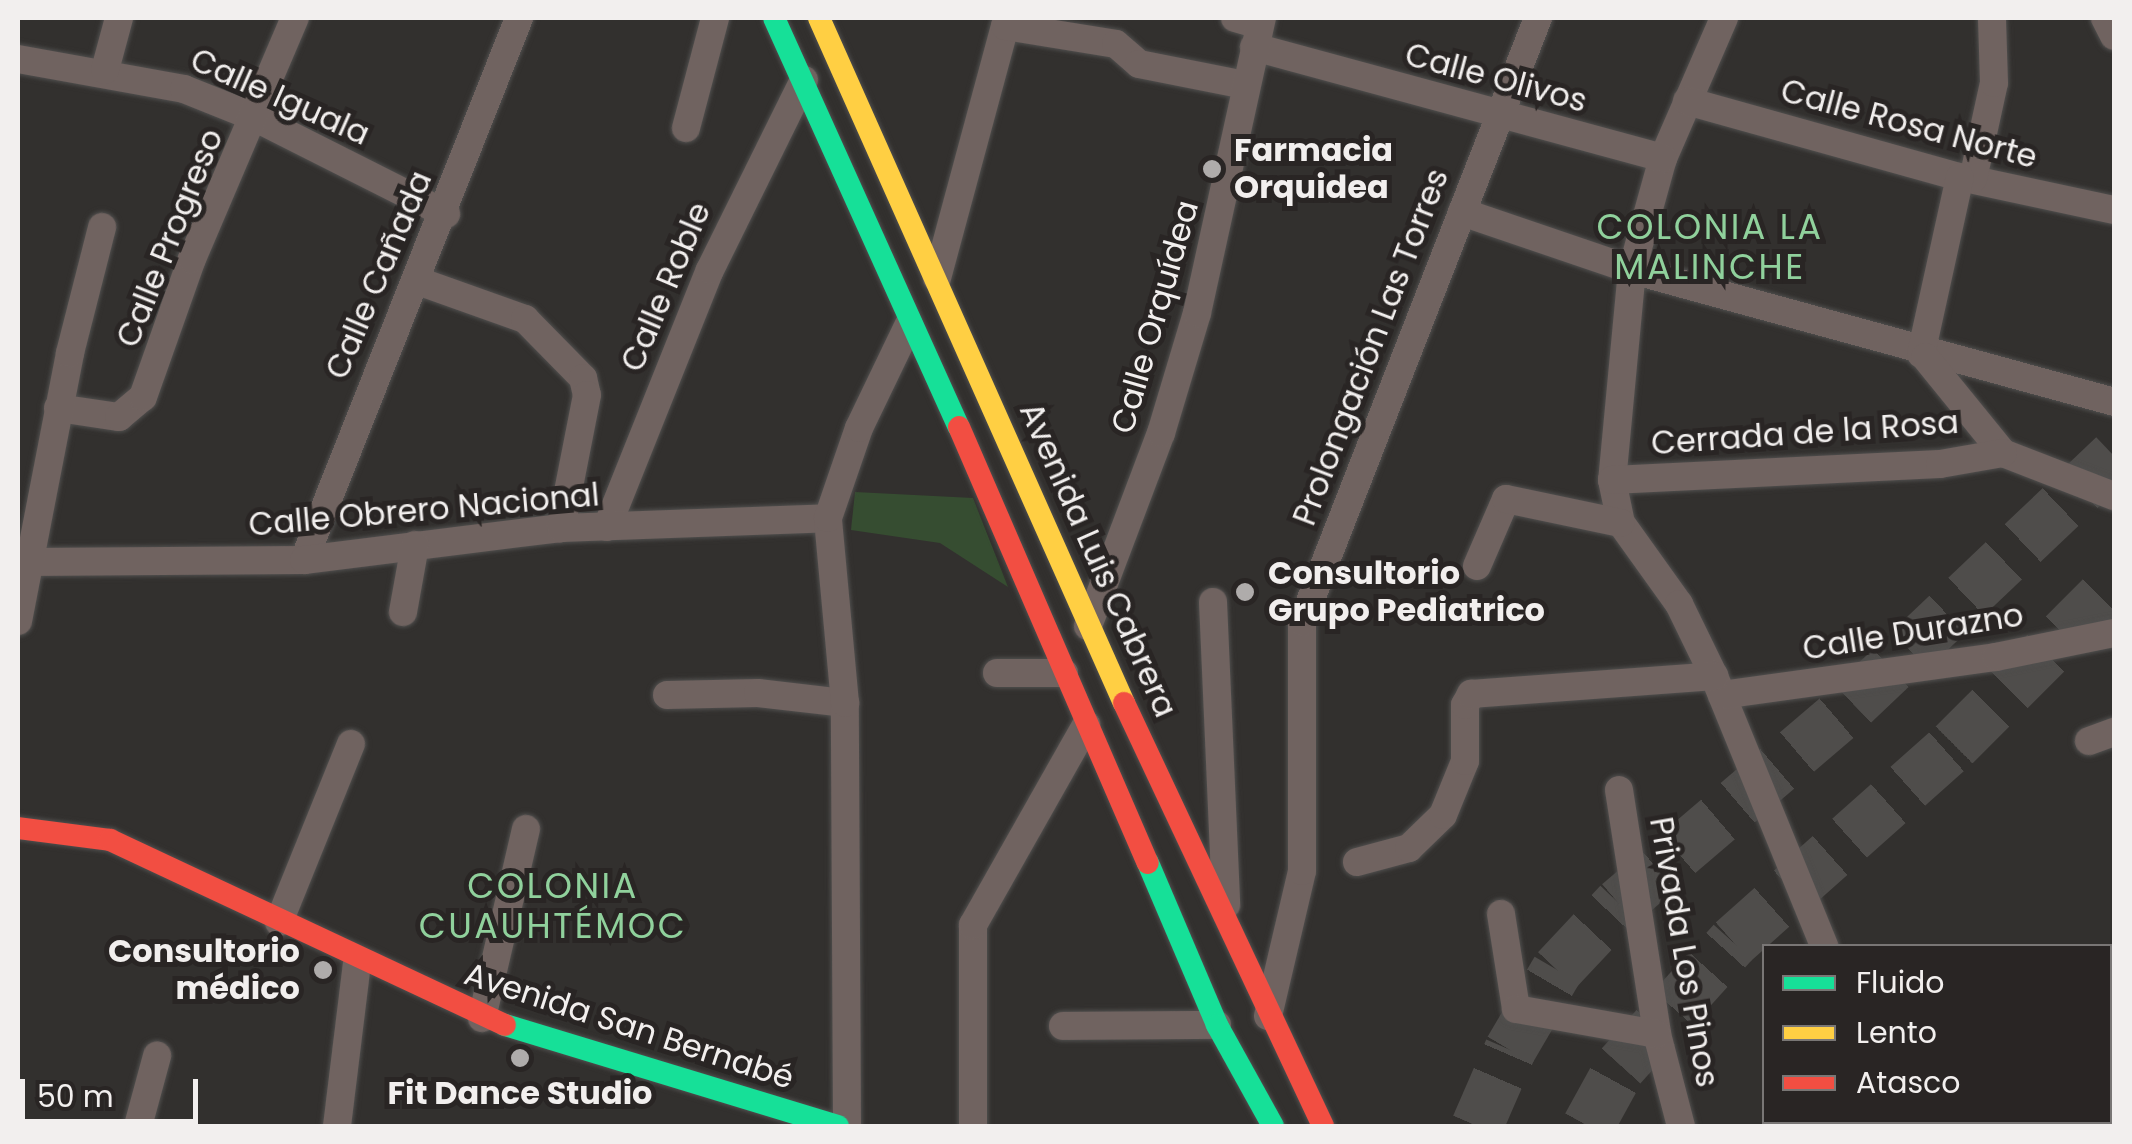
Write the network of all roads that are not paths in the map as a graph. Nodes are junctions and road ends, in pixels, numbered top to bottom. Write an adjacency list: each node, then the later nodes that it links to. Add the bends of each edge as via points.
1 (119, 18): 15 (street)
2 (295, 18): 22 (street, Calle Progreso)
3 (519, 18): 28 (street, Calle Cañada)
4 (715, 18): 23 (street)
5 (774, 18): 16 (street)
6 (819, 18): 13 (street, Avenida Luis Cabrera)
7 (1537, 18): 21 (street, Prolongación Las Torres)
8 (1724, 18): 19 (street)
9 (1992, 18): 25 (street, via 1994,83)
10 (2106, 18): 12 (street)
11 (1252, 27): 17 (street, Calle Orquídea); 21 (street, Calle Olivos)
12 (2114, 36)
13 (835, 55): 16 (street, via 812,56); 18 (street, Avenida Luis Cabrera)
14 (18, 59): 15 (street, Calle Iguala)
15 (106, 70): 22 (street, Calle Iguala, via 184,89)
16 (804, 80): 20 (street); 42 (street, Calle Roble, via 710,270)
17 (1245, 85): 31 (street, via 1139,64 1116,44 1014,24 998,42); 51 (street, Calle Orquídea, via 1197,312)
18 (857, 98): 20 (street, via 842,116); 31 (street, Avenida Luis Cabrera)
19 (1687, 101): 24 (street); 25 (street, Calle Rosa Norte)
20 (818, 110): 33 (street)
21 (1496, 115): 24 (street, Calle Olivos); 27 (street, Prolongación Las Torres)
22 (256, 118): 28 (street, Calle Iguala); 36 (street, Calle Progreso, via 192,259 144,397 119,417)
23 (686, 128)
24 (1663, 158): 30 (street)
25 (1967, 178): 26 (street, Calle Rosa Norte); 34 (street)
26 (2114, 210)
27 (1462, 212): 30 (street); 70 (street, Prolongación Las Torres, via 1302,622 1302,871)
28 (446, 214): 32 (street, Calle Cañada)
29 (102, 227): 36 (street)
30 (1632, 270): 34 (street); 38 (street)
31 (937, 278): 51 (street, Avenida Luis Cabrera)
32 (418, 281): 43 (street, via 525,318 583,378 587,394); 45 (street, Calle Cañada, via 361,406)
33 (908, 324): 40 (street, via 859,428); 54 (street, via 1002,522)
34 (1921, 354): 35 (street); 37 (street, via 1950,381)
35 (2114, 402)
36 (58, 408): 46 (street)
37 (2003, 453): 38 (street, Cerrada de la Rosa, via 1940,464); 39 (street)
38 (1612, 480): 41 (street)
39 (2114, 496)
40 (828, 518): 42 (street, Calle Obrero Nacional); 57 (street)
41 (1622, 523): 47 (street, via 1506,499); 55 (street, via 1679,604)
42 (607, 527): 43 (street, Calle Obrero Nacional)
43 (562, 528): 44 (street, Calle Obrero Nacional)
44 (414, 545): 45 (street, Calle Obrero Nacional); 49 (street)
45 (304, 560): 46 (street, Calle Obrero Nacional)
46 (26, 562): 50 (street)
47 (1477, 566)
48 (1214, 602): 66 (street)
49 (403, 612)
50 (18, 621)
51 (1088, 626): 66 (street, Avenida Luis Cabrera)
52 (2114, 633): 55 (street, Calle Durazno, via 1996,657)
53 (998, 673): 54 (street)
54 (1064, 673): 58 (street)
55 (1718, 686): 63 (street, Calle Durazno, via 1471,694 1465,705 1465,762 1443,815 1409,848); 67 (street)
56 (667, 695): 57 (street, via 758,693)
57 (844, 702): 79 (street)
58 (1086, 726): 72 (street); 80 (street, via 973,926)
59 (352, 744): 65 (street)
60 (1619, 790): 73 (street, Privada Los Pinos)
61 (18, 828): 65 (street, Avenida San Bernabé, via 110,840)
62 (526, 829): 69 (street)
63 (1357, 862)
64 (1501, 914): 73 (street, via 1516,1009)
65 (279, 922): 68 (street, Avenida San Bernabé)
66 (1227, 922): 70 (street, Avenida Luis Cabrera)
67 (1823, 944)
68 (357, 964): 69 (street, Avenida San Bernabé); 77 (street)
69 (482, 1018): 75 (street, Avenida San Bernabé)
70 (1268, 1018): 82 (street, Avenida Luis Cabrera)
71 (1064, 1026): 72 (street)
72 (1217, 1026): 81 (street)
73 (1657, 1034): 83 (street, Privada Los Pinos)
74 (157, 1056): 76 (street)
75 (763, 1115): 78 (street, Avenida San Bernabé)
76 (138, 1126)
77 (337, 1126)
78 (838, 1126)
79 (847, 1126)
80 (973, 1126)
81 (1274, 1126)
82 (1323, 1126)
83 (1681, 1126)

